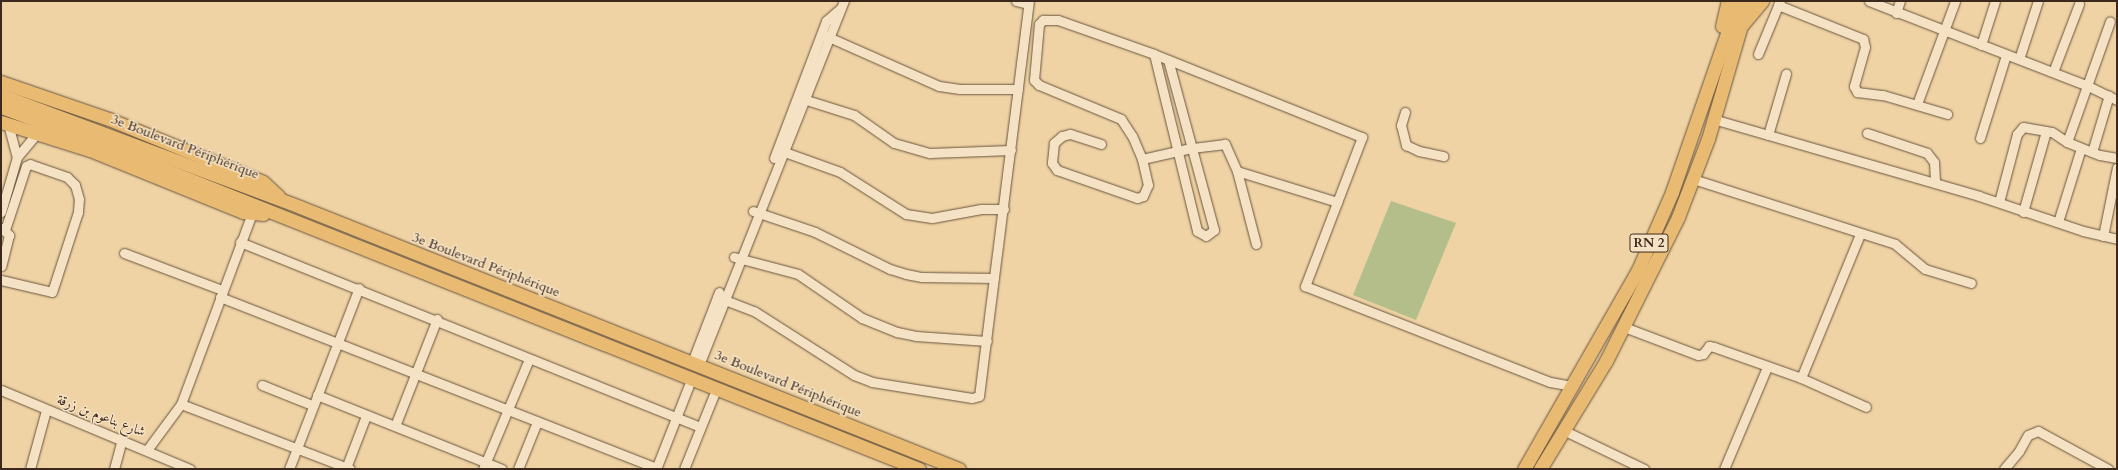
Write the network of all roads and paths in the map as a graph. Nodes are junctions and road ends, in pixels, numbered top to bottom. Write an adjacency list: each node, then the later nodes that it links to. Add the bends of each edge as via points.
1 (1016, 1): 12 (street)
2 (1728, 1): 23 (highway, via 1723,18)
3 (1738, 1): 23 (highway, RN 2)
4 (1748, 1): 18 (highway, RN 2)
5 (1753, 1): 18 (highway)
6 (1762, 1): 18 (highway)
7 (1869, 1): 16 (street)
8 (1900, 1): 16 (street)
9 (1955, 1): 19 (street)
10 (1995, 1): 21 (street)
11 (2038, 1): 26 (street)
12 (1028, 3): 32 (street)
13 (1779, 3): 24 (street); 36 (street, via 1863,39 1866,47 1854,86 1857,92 1872,96 1883,95)
14 (2079, 4): 28 (street)
15 (843, 5): 20 (street)
16 (1896, 13): 19 (street)
17 (2110, 21): 31 (street)
18 (1741, 22): 40 (highway, RN 2)
19 (1945, 32): 21 (street); 36 (street)
20 (825, 36): 32 (street, via 939,86 960,89); 35 (street)
21 (1980, 45): 25 (street)
22 (1154, 54): 27 (street); 53 (street); 58 (street, via 1058,20 1043,20 1039,24 1034,80 1039,85 1121,120 1132,136)
23 (1720, 54): 102 (highway, RN 2, via 1672,192 1638,270)
24 (1758, 54)
25 (2006, 55): 26 (street); 46 (street)
26 (2019, 59): 28 (street)
27 (1168, 60): 49 (street); 64 (street, via 1362,137)
28 (2053, 72): 31 (street)
29 (1786, 74): 45 (street)
30 (1, 82): 63 (highway, via 110,119 263,182)
31 (2088, 86): 34 (street); 47 (street)
32 (1018, 89): 52 (street)
33 (1, 95): 63 (highway, 3e Boulevard Périphérique)
34 (2113, 97): 54 (street)
35 (801, 98): 51 (street); 52 (street, via 854,115 894,143 930,153)
36 (1917, 104): 39 (street)
37 (1, 107): 71 (highway)
38 (1405, 112): 55 (street, via 1401,125 1406,145 1419,151)
39 (1947, 114)
40 (1713, 119): 45 (street); 61 (highway, RN 2)
41 (4, 123): 43 (highway); 56 (street)
42 (2046, 131): 47 (street); 65 (street, via 2026,127 2018,131); 69 (street)
43 (37, 133): 56 (street); 70 (highway, via 90,150 243,212)
44 (1867, 133): 62 (street, via 1927,153 1934,162)
45 (1768, 135): 62 (street)
46 (1980, 138)
47 (2067, 142): 50 (street)
48 (1101, 144): 58 (street, via 1070,134 1062,136 1054,143 1052,164 1057,170 1137,198 1143,196 1148,185)
49 (1191, 148): 53 (street); 53 (street, via 1214,230 1206,236 1197,231); 60 (street, via 1225,144)
50 (2081, 148): 54 (street); 72 (street)
51 (780, 150): 66 (street, via 840,172 906,214 932,218 981,209); 68 (street)
52 (1011, 150): 66 (street)
53 (1178, 152): 58 (street)
54 (2092, 152): 57 (street)
55 (1443, 156)
56 (16, 157): 67 (street)
57 (2117, 158)
58 (1142, 159)
59 (2117, 167): 75 (street)
60 (1237, 171): 64 (street); 78 (street)
61 (1693, 179): 74 (street); 89 (highway, RN 2, via 1675,224)
62 (1935, 183): 65 (street)
63 (284, 201): 90 (highway, 3e Boulevard Périphérique)
64 (1337, 202): 102 (street, via 1305,286 1550,382)
65 (1999, 202): 69 (street)
66 (1004, 209): 82 (street)
67 (1, 212)
68 (755, 212): 80 (street); 82 (street, via 815,232 890,269 906,274)
69 (2023, 212): 72 (street)
70 (252, 213): 71 (highway); 77 (street)
71 (277, 215): 93 (highway)
72 (2058, 222): 75 (street)
73 (3, 229): 81 (street, via 9,238); 83 (street, via 26,166 30,164 67,178 75,185 79,199 78,212 52,292)
74 (1860, 234): 84 (street, via 1895,244 1931,271); 100 (street)
75 (2103, 236): 76 (street)
76 (2117, 238)
77 (240, 242): 85 (street); 86 (street)
78 (1256, 244)
79 (124, 253): 86 (street)
80 (736, 257): 87 (street); 92 (street, via 798,274 862,318 897,332 916,336)
81 (1, 266)
82 (994, 278): 92 (street)
83 (1, 280)
84 (1971, 282)
85 (358, 288): 88 (street); 91 (street)
86 (221, 294): 91 (street); 106 (street)
87 (720, 298): 92 (street, via 754,311 777,324 854,374 892,387 972,398 979,396); 95 (street)
88 (437, 319): 94 (street); 97 (street)
89 (1624, 327): 96 (street, via 1698,355 1712,346); 116 (highway, RN 2)
90 (629, 338): 93 (highway); 95 (highway, 3e Boulevard Périphérique)
91 (337, 341): 97 (street); 105 (street)
92 (987, 341)
93 (624, 351): 99 (highway)
94 (529, 359): 110 (street); 112 (street)
95 (696, 364): 98 (highway, 3e Boulevard Périphérique); 99 (highway)
96 (1767, 367): 100 (street); 135 (street)
97 (415, 374): 110 (street); 114 (street)
98 (722, 374): 103 (highway); 131 (highway, 3e Boulevard Périphérique)
99 (692, 377): 103 (highway); 112 (street)
100 (1801, 378): 108 (street)
101 (262, 385): 107 (street)
102 (1572, 386): 132 (highway, RN 2)
103 (717, 388): 115 (street); 130 (highway)
104 (1, 390): 109 (street, شارع بناعوم بن زرقة)
105 (317, 395): 107 (street); 111 (street)
106 (181, 404): 118 (street); 119 (street)
107 (312, 405): 118 (street)
108 (1866, 407)
109 (46, 410): 117 (street, شارع بناعوم بن زرقة); 123 (street)
110 (507, 410): 113 (street); 120 (street)
111 (366, 416): 114 (street); 121 (street)
112 (676, 417): 115 (street); 122 (street)
113 (537, 422): 122 (street); 128 (street)
114 (395, 426): 120 (street)
115 (700, 427): 129 (street)
116 (1565, 431): 133 (highway, RN 2); 134 (street)
117 (122, 440): 119 (street, شارع بناعوم بن زرقة); 124 (street)
118 (295, 448): 121 (street); 126 (street)
119 (147, 450): 125 (street, شارع بناعوم بن زرقة)
120 (484, 466): 127 (street)
121 (348, 468)
122 (656, 468)
123 (30, 469)
124 (114, 469)
125 (190, 469)
126 (289, 469)
127 (502, 469)
128 (518, 469)
129 (684, 469)
130 (919, 469)
131 (959, 469)
132 (1524, 469)
133 (1540, 469)
134 (1644, 469)
135 (1724, 469)
136 (2004, 469): 137 (street, via 2028,435 2034,431 2041,432)
137 (2108, 469)

